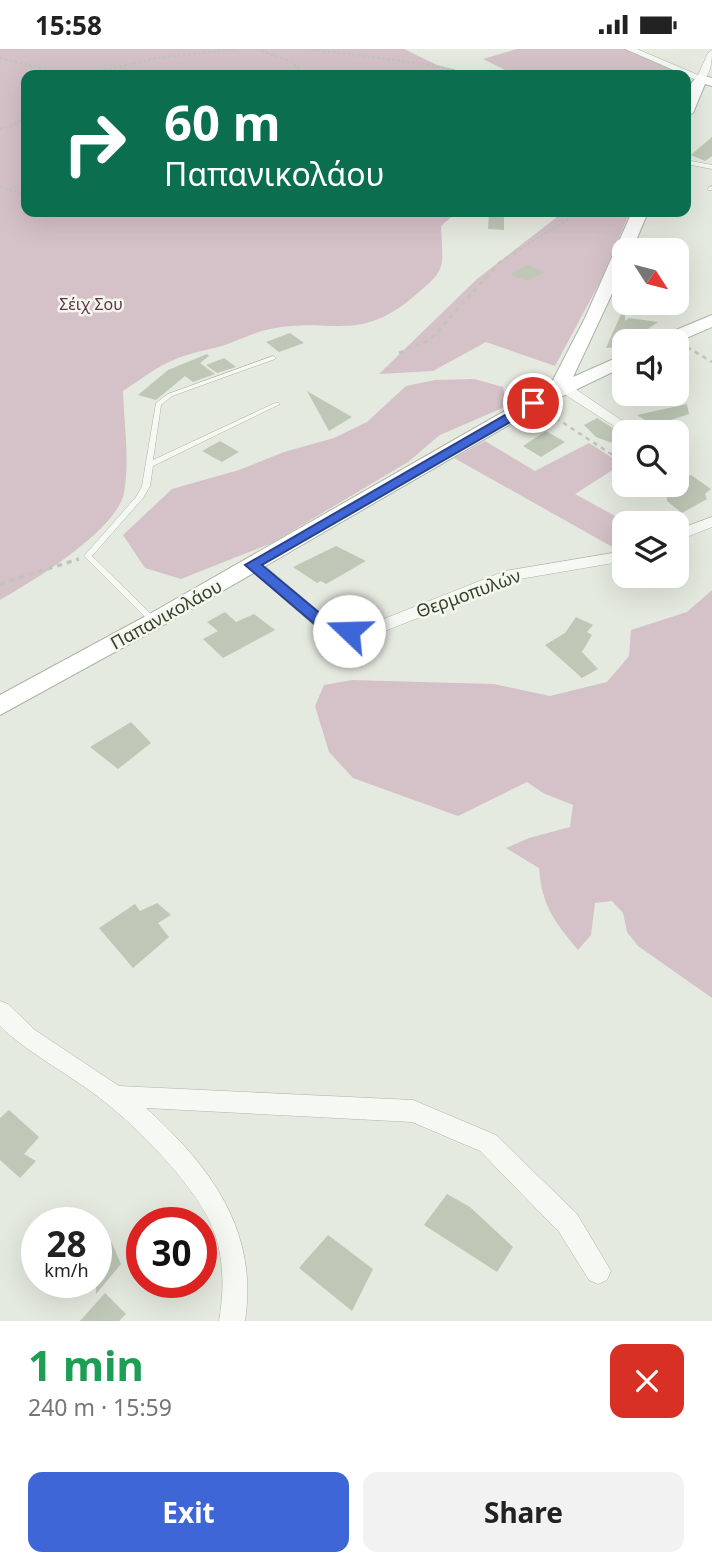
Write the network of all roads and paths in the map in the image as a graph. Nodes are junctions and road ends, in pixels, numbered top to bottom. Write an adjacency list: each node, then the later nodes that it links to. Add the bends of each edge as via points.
1 (237, 49): 8 (path)
2 (257, 49): 9 (path, via 292,62)
3 (308, 49): 10 (path)
4 (629, 49): 11 (street)
5 (712, 53): 12 (street)
6 (0, 58): 7 (path)
7 (48, 70)
8 (103, 70)
9 (300, 70)
10 (452, 70)
11 (680, 70)
12 (706, 81): 13 (main road)
13 (691, 105)
14 (21, 119): 15 (path)
15 (0, 129)
16 (691, 163): 17 (lane)
17 (712, 167)
18 (0, 187): 19 (path)
19 (21, 193)
20 (571, 217): 25 (path, via 500,262 430,339)
21 (638, 217): 29 (main road, via 562,380)
22 (712, 320): 23 (main road)
23 (689, 331)
24 (689, 350): 27 (path)
25 (399, 353)
26 (273, 358): 34 (lane, via 162,400 155,409)
27 (712, 362)
28 (612, 365): 29 (main road, Παπανικολάου)
29 (563, 387): 30 (main road, Παπανικολάου); 32 (street)
30 (533, 403): 33 (path); 39 (main road, Παπανικολάου)
31 (277, 404): 34 (lane)
32 (614, 420)
33 (612, 455)
34 (150, 464): 37 (lane, via 139,498)
35 (712, 522): 36 (street)
36 (689, 531)
37 (88, 556): 40 (path); 41 (lane)
38 (612, 558): 39 (street, Θερμοπυλών, via 511,575 379,627 356,631 323,624)
39 (253, 565): 41 (main road, Παπανικολάου)
40 (0, 584)
41 (153, 621): 42 (main road, Παπανικολάου)
42 (0, 706)
43 (0, 1011): 44 (street, via 20,1034)
44 (116, 1096): 45 (street, via 413,1111 488,1143 568,1223); 46 (street, via 172,1151 219,1213 235,1275)
45 (598, 1271)
46 (232, 1321)

